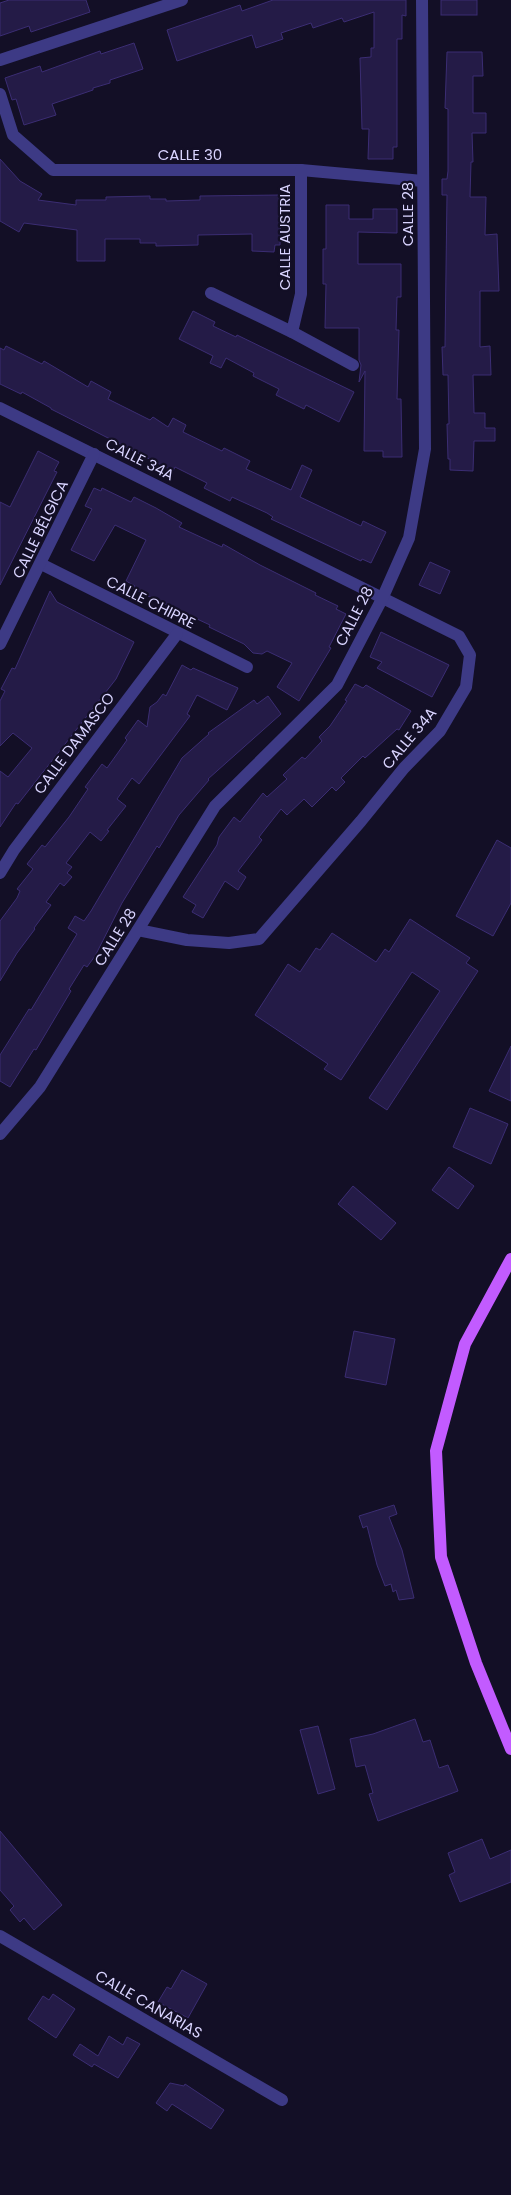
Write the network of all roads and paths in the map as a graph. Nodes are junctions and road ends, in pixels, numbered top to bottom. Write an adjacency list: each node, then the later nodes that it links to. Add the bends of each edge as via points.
1 (182, 0): 3 (street)
2 (422, 0): 6 (street, CALLE 28)
3 (0, 60)
4 (0, 94): 5 (street, CALLE 30, via 13,136 54,170)
5 (301, 170): 6 (street, CALLE 30); 8 (street, CALLE AUSTRIA, via 301,294)
6 (423, 181): 13 (street, CALLE 28, via 425,450 409,538)
7 (211, 293): 8 (street)
8 (292, 332): 9 (street)
9 (353, 365)
10 (0, 408): 11 (street, CALLE 34A)
11 (94, 454): 12 (street, CALLE BÉLGICA); 13 (street, CALLE 34A)
12 (40, 564): 14 (street, CALLE CHIPRE); 15 (street, CALLE BÉLGICA)
13 (382, 599): 18 (street, CALLE 28, via 337,685 215,806); 18 (street, CALLE 34A, via 459,636 470,655 466,687 440,731 404,768 259,939 229,943 187,940)
14 (177, 634): 16 (street, CALLE CHIPRE); 17 (street, CALLE DAMASCO, via 14,850)
15 (0, 644)
16 (247, 668)
17 (0, 874)
18 (138, 930): 19 (street, CALLE 28, via 40,1088)
19 (0, 1134)
20 (511, 1259): 21 (main road, via 465,1344 436,1451 441,1558 476,1663)
21 (511, 1749)
22 (0, 1936): 23 (street, CALLE CANARIAS)
23 (282, 2100)

